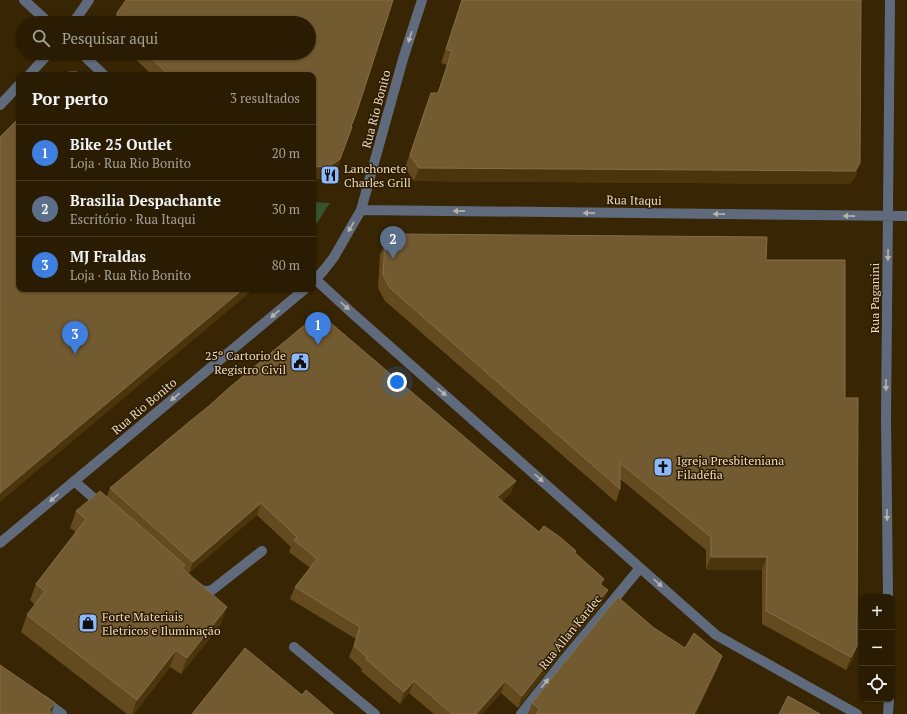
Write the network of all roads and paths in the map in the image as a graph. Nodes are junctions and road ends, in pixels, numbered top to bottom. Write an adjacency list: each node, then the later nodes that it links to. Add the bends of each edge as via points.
1 (24, 0): 5 (street)
2 (89, 0): 6 (street)
3 (422, 0): 13 (street, Rua Rio Bonito, one-way to 13)
4 (890, 0): 14 (street, Rua Paganini)
5 (41, 16)
6 (78, 16)
7 (43, 60): 9 (street)
8 (88, 60): 10 (street)
9 (32, 72)
10 (101, 72)
11 (16, 88): 12 (street)
12 (0, 105)
13 (361, 210): 14 (street, Rua Itaqui, one-way to 13); 16 (street, Rua Rio Bonito, one-way to 16, via 334,257)
14 (888, 216): 15 (street, Rua Itaqui); 25 (street, Rua Paganini, one-way to 25)
15 (907, 216)
16 (316, 278)
17 (316, 282): 23 (street, one-way to 23)
18 (301, 292): 19 (street, Rua Rio Bonito, one-way to 19)
19 (74, 481): 20 (street); 21 (street, Rua Rio Bonito, one-way to 21)
20 (108, 511)
21 (0, 543)
22 (262, 551): 24 (street, via 212,590 203,591)
23 (640, 568): 31 (street, Rua Allan Kardec, one-way to 23); 32 (street, one-way to 32, via 716,635)
24 (189, 582)
25 (888, 594)
26 (294, 647): 30 (street)
27 (37, 695): 29 (street)
28 (889, 702): 33 (street)
29 (62, 714)
30 (375, 714)
31 (521, 714)
32 (857, 714)
33 (888, 714)

